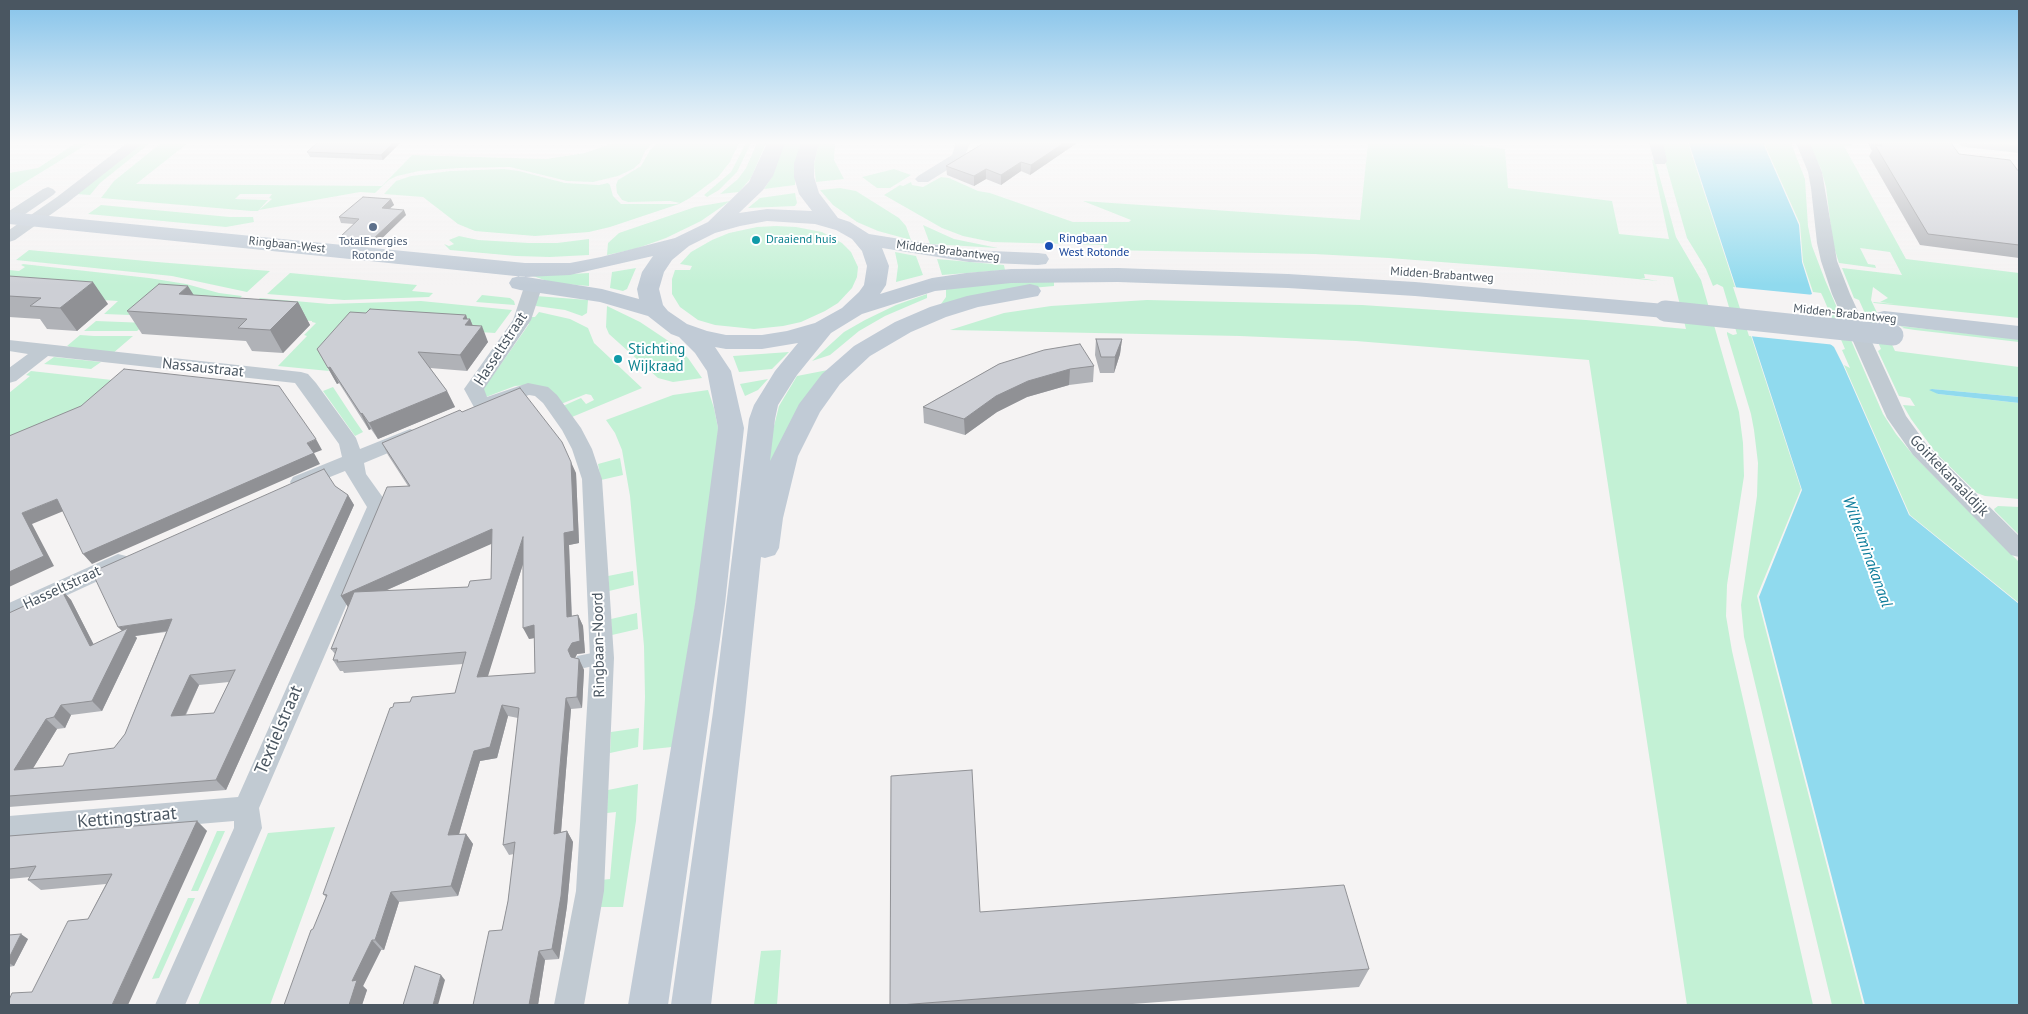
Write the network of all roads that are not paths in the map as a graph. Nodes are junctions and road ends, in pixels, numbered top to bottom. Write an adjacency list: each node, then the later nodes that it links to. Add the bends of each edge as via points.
1 (57, 190): 9 (street)
2 (73, 190): 6 (street)
3 (752, 190): 8 (main road)
4 (808, 190): 7 (main road)
5 (1819, 190): 29 (street, Goirkekanaaldijk, via 1829,261 1898,418 1920,450)
6 (33, 220): 9 (main road, Ringbaan-West); 11 (main road, Ringbaan-West, via 525,270 570,269)
7 (830, 222): 8 (main road, via 803,216 767,215); 10 (main road)
8 (715, 226): 11 (main road)
9 (9, 227): 13 (main road, Ringbaan-West)
10 (863, 239): 14 (main road, Midden-Brabantweg, via 969,256 1305,266 1500,279); 15 (main road, via 876,254 878,272 872,291)
11 (682, 242): 16 (main road, via 664,256 650,278 649,294)
12 (1166, 277): 14 (main road, Midden-Brabantweg); 15 (main road, Midden-Brabantweg, via 1012,276 966,280 932,285); 32 (main road, Midden-Brabantweg, via 1149,285 1052,288 975,301 903,327 862,351 831,379 808,410 785,456 769,518 757,612)
13 (534, 284): 16 (main road, Ringbaan-West); 25 (street, Hasseltstraat, via 522,320 474,389)
14 (1663, 303): 17 (main road, Midden-Brabantweg, bridge)
15 (855, 309): 18 (main road)
16 (656, 310): 19 (main road)
17 (1888, 326): 20 (main road, Midden-Brabantweg); 22 (main road, Midden-Brabantweg)
18 (823, 328): 19 (main road, via 790,338 753,343 717,341); 32 (main road, via 787,370 766,405 762,419)
19 (687, 332): 37 (main road, via 704,348 719,371 731,428 710,604)
20 (2019, 332)
21 (9, 346): 23 (street, Nassaustraat)
22 (2019, 349)
23 (44, 350): 24 (street); 27 (street, Nassaustraat, via 300,378 310,387 349,443)
24 (9, 377)
25 (472, 409): 36 (street, Ringbaan-Noord, via 528,389 541,391 571,428 592,479 590,891)
26 (426, 429): 27 (street)
27 (353, 460): 28 (street); 33 (street, Textielstraat, via 356,475 378,506)
28 (283, 490)
29 (2019, 549)
30 (138, 554): 31 (street, Hasseltstraat)
31 (9, 613)
32 (738, 631): 38 (main road)
33 (246, 808): 34 (street, Kettingstraat); 35 (street, Textielstraat, via 248,828)
34 (9, 828)
35 (170, 1005)
36 (570, 1005)
37 (648, 1005)
38 (691, 1005)

